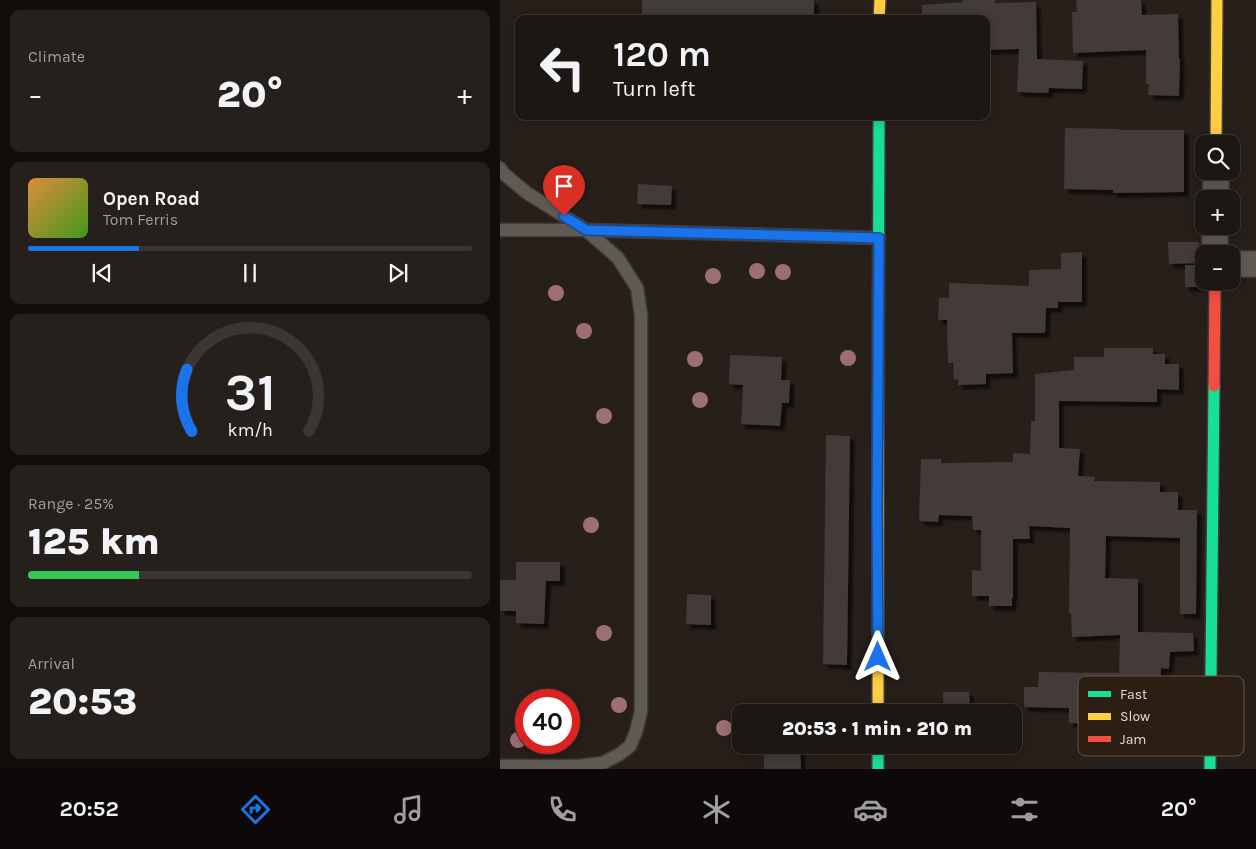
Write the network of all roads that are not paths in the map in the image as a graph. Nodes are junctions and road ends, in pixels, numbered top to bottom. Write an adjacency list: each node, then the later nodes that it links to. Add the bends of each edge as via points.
1 (880, 0): 3 (street)
2 (1217, 0): 5 (street)
3 (879, 15)
4 (879, 120): 9 (street)
5 (1216, 135)
6 (500, 168): 8 (lane, via 527,193)
7 (500, 230): 8 (lane)
8 (586, 230): 9 (lane); 17 (lane, via 618,258 636,288 641,315 641,711 630,746 603,763)
9 (879, 238): 14 (street)
10 (1240, 264): 11 (street)
11 (1256, 264)
12 (1215, 290): 13 (street)
13 (1211, 676)
14 (878, 704)
15 (878, 754): 18 (street)
16 (1210, 756): 19 (street)
17 (500, 766)
18 (878, 769)
19 (1210, 769)

